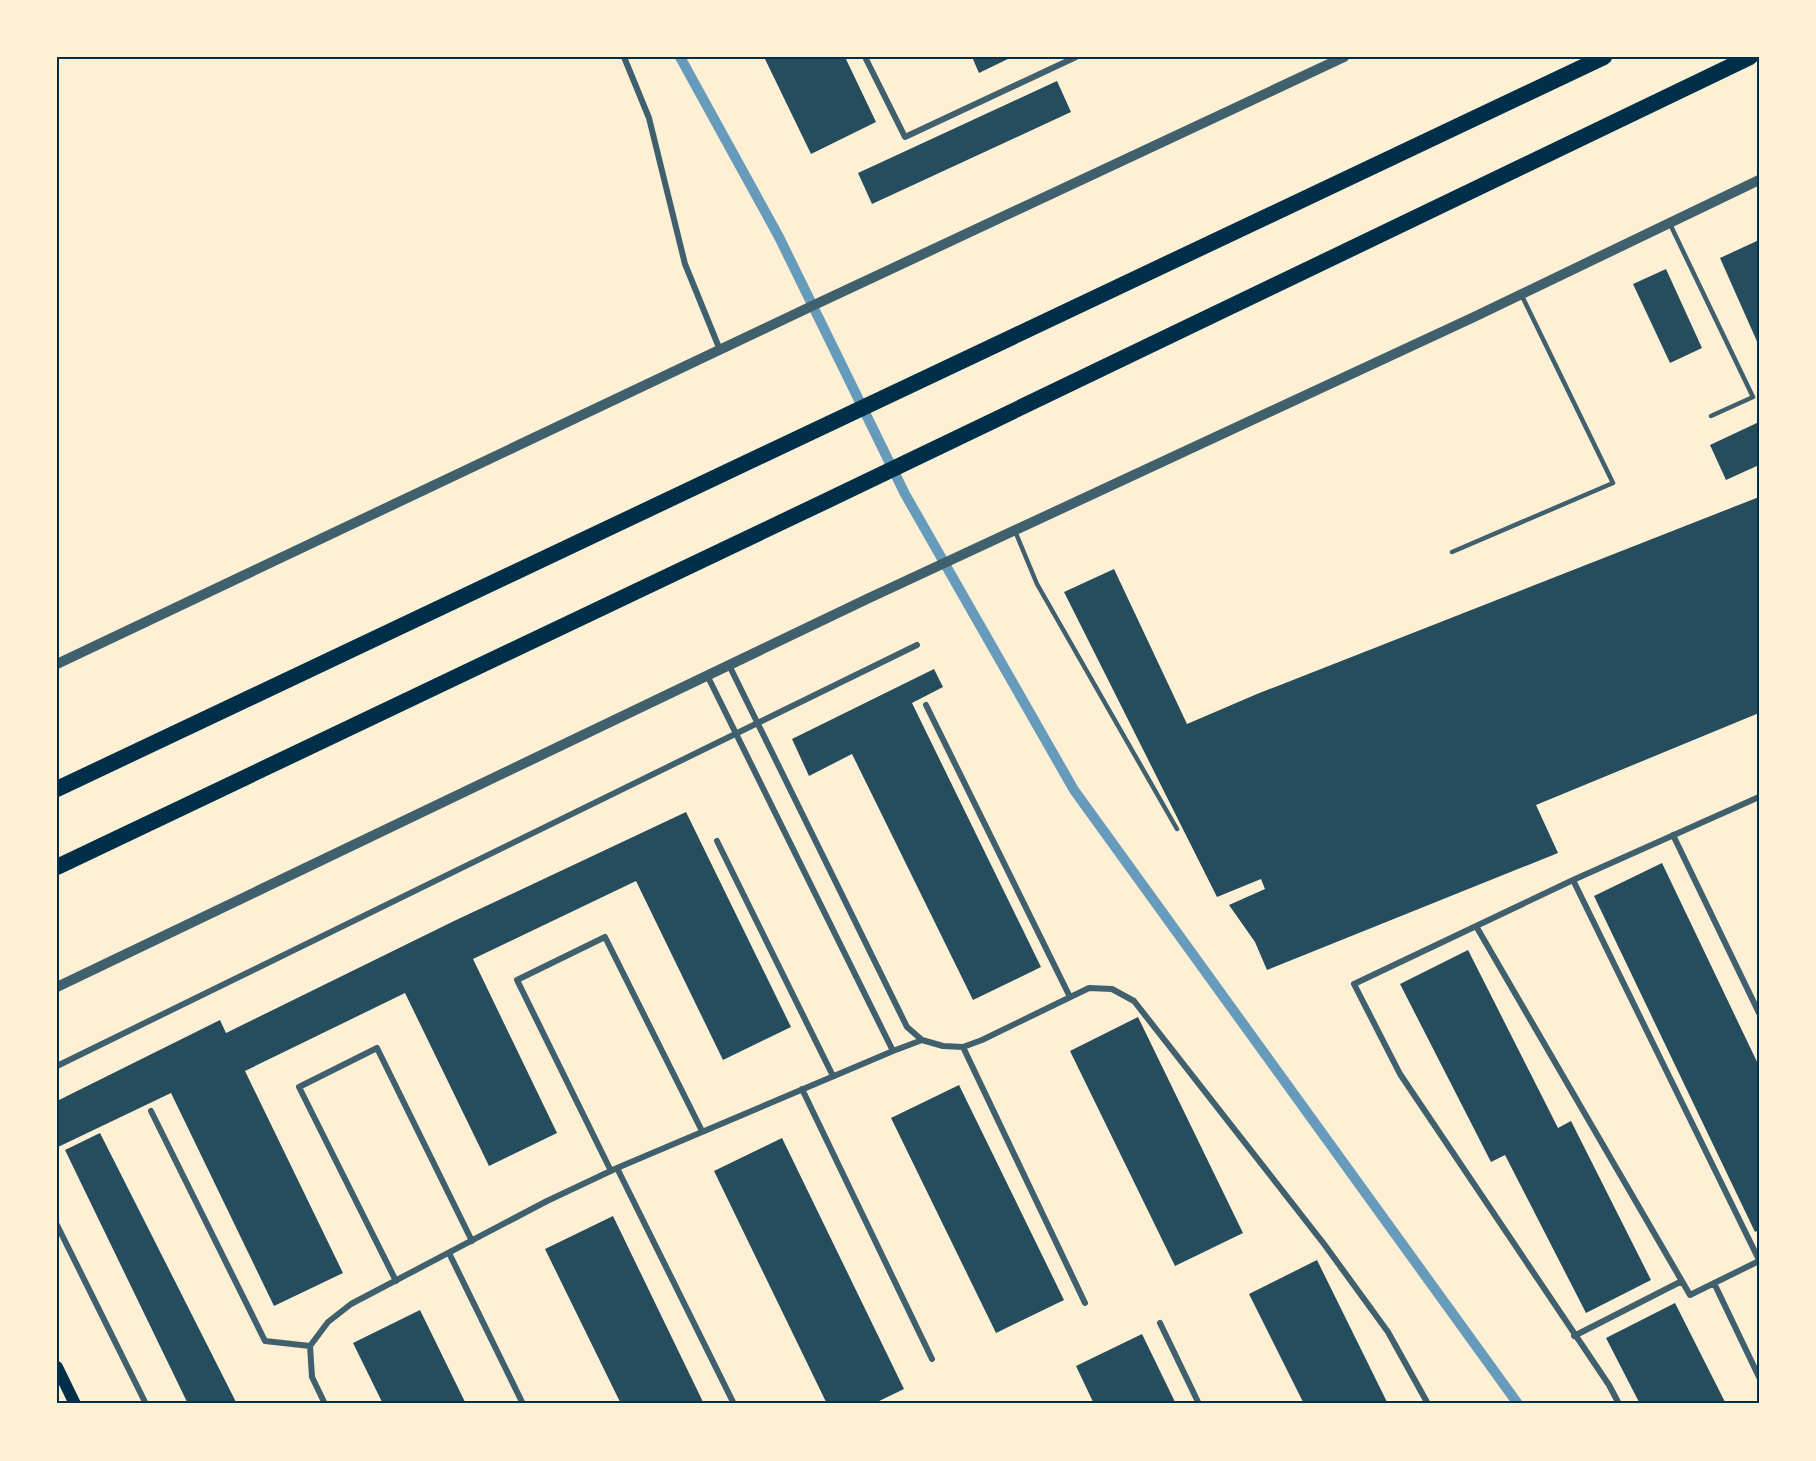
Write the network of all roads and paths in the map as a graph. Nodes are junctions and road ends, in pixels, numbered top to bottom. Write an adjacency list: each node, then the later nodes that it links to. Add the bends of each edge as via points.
1 (624, 57): 10 (street, via 649,118 685,264)
2 (865, 57): 3 (street, via 905,136)
3 (1076, 57)
4 (1344, 57): 10 (street)
5 (1604, 57): 21 (highway)
6 (1749, 57): 26 (highway)
7 (1759, 180): 8 (street)
8 (1670, 223): 9 (street); 11 (lane, via 1753,397)
9 (1521, 294): 12 (street); 13 (lane, via 1613,483)
10 (720, 350): 15 (street)
11 (1711, 416)
12 (1012, 532): 16 (street); 23 (lane, via 1037,584)
13 (1452, 552)
14 (917, 645): 19 (street)
15 (57, 664)
16 (729, 665): 17 (street); 19 (street)
17 (707, 675): 20 (street); 29 (street)
18 (926, 705): 30 (street)
19 (758, 723): 20 (street); 32 (street, via 907,1027)
20 (736, 733): 34 (street); 35 (street)
21 (57, 789)
22 (1759, 797): 24 (street)
23 (1177, 829)
24 (1673, 835): 27 (street); 31 (street)
25 (717, 841): 36 (street)
26 (57, 867)
27 (1573, 880): 28 (street); 44 (street)
28 (1476, 926): 46 (street); 50 (street, via 1354,984 1400,1074)
29 (57, 987)
30 (1070, 998): 33 (street); 61 (street, via 1089,988 1112,989 1134,1002 1324,1244 1388,1332)
31 (1759, 1013)
32 (922, 1040): 33 (street); 34 (street)
33 (963, 1047): 48 (street)
34 (893, 1051): 36 (street)
35 (57, 1066)
36 (833, 1076): 37 (street)
37 (802, 1089): 39 (street); 52 (street)
38 (151, 1111): 51 (street, via 265,1341)
39 (702, 1131): 40 (street); 40 (street, via 605,937 517,980)
40 (614, 1169): 42 (street); 59 (street)
41 (57, 1225): 56 (street)
42 (472, 1241): 43 (street); 45 (street, via 377,1048 299,1087)
43 (449, 1253): 45 (street); 58 (street)
44 (1759, 1261): 47 (street)
45 (396, 1281): 51 (street, via 351,1304 328,1322)
46 (1682, 1281): 47 (street, via 1690,1295); 50 (street)
47 (1714, 1283): 54 (street)
48 (1085, 1303)
49 (1161, 1323): 60 (street)
50 (1574, 1336): 62 (street)
51 (310, 1346): 57 (street, via 312,1377)
52 (932, 1359)
53 (57, 1367): 55 (main road)
54 (1759, 1377)
55 (75, 1404)
56 (146, 1404)
57 (324, 1404)
58 (523, 1404)
59 (734, 1404)
60 (1199, 1404)
61 (1428, 1404)
62 (1618, 1404)

